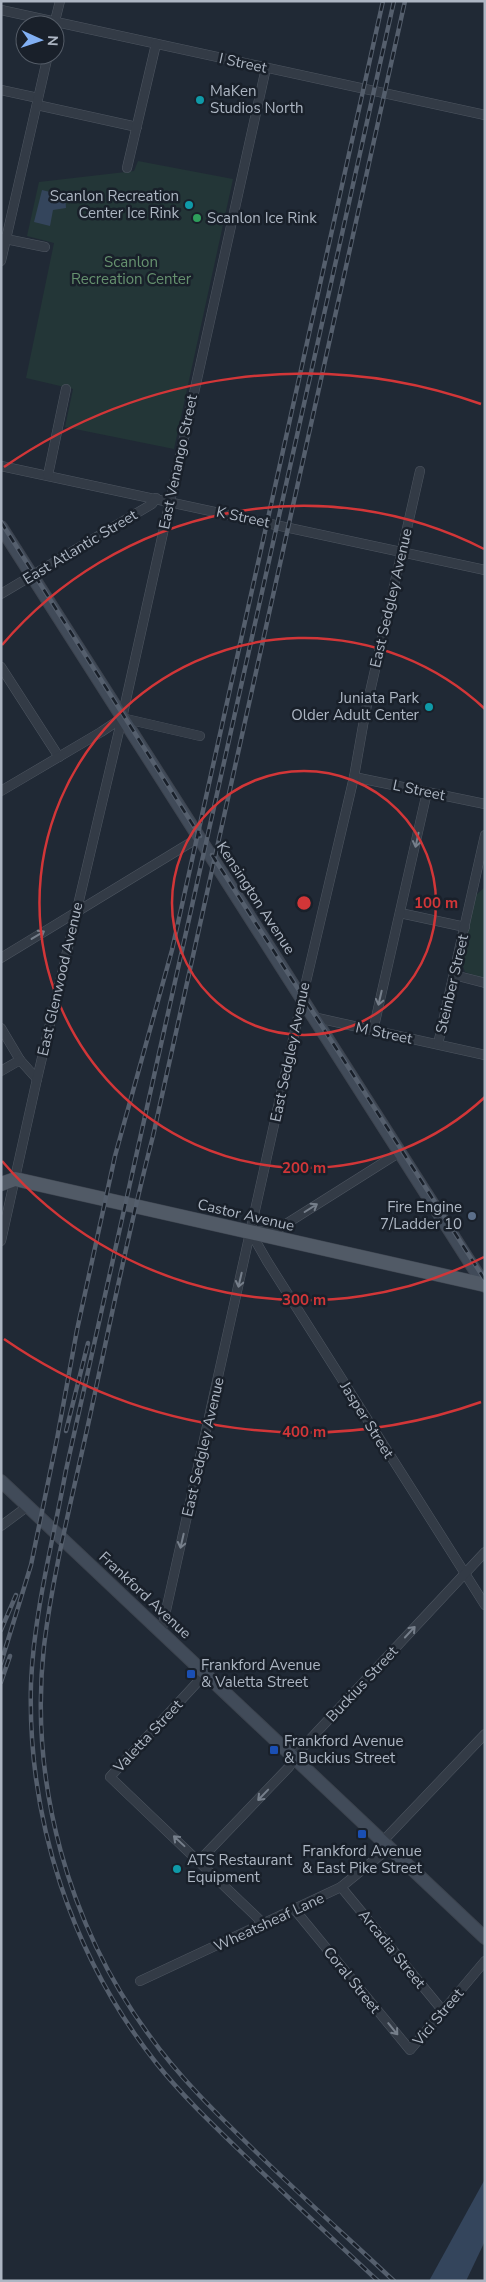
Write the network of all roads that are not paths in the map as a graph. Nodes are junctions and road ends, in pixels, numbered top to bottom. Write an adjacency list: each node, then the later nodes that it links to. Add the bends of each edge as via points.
1 (60, 1): 4 (street)
2 (1, 10): 3 (street, I Street)
3 (20, 15)
4 (57, 15)
5 (65, 26): 6 (street, I Street)
6 (156, 44): 8 (street, I Street); 12 (street)
7 (46, 65): 10 (street)
8 (266, 68): 11 (street, I Street); 22 (street, East Venango Street)
9 (1, 90): 10 (street)
10 (38, 102): 12 (street); 14 (street)
11 (485, 115)
12 (137, 127): 13 (street)
13 (127, 168)
14 (4, 239): 15 (street); 16 (street)
15 (45, 247)
16 (1, 260)
17 (66, 389): 20 (street)
18 (1, 466): 20 (street, K Street)
19 (420, 471): 24 (street, East Sedgley Avenue)
20 (48, 475): 21 (street, K Street)
21 (156, 498): 22 (street, K Street); 26 (street, East Atlantic Street, via 152,504)
22 (169, 501): 24 (street, K Street); 29 (street, East Venango Street)
23 (1, 527): 26 (street, Kensington Avenue)
24 (402, 551): 25 (street, K Street); 32 (street, East Sedgley Avenue)
25 (485, 570)
26 (32, 575): 27 (street, East Atlantic Street); 29 (street, Kensington Avenue)
27 (1, 594)
28 (1, 667): 31 (street)
29 (122, 718): 30 (street); 31 (street); 37 (street, Kensington Avenue); 40 (street, East Glenwood Avenue)
30 (200, 736)
31 (59, 756): 33 (street)
32 (354, 777): 34 (street, L Street); 46 (street, East Sedgley Avenue)
33 (1, 791)
34 (427, 792): 35 (street, L Street); 41 (street, one-way to 41)
35 (485, 804)
36 (485, 836): 38 (street, Steinber Street)
37 (198, 838): 40 (street); 46 (street, Kensington Avenue)
38 (475, 878): 39 (street); 42 (street, Steinber Street)
39 (485, 880)
40 (76, 912): 43 (street, one-way to 40); 54 (street, East Glenwood Avenue)
41 (400, 913): 42 (street); 49 (street, one-way to 49)
42 (465, 927): 44 (street, Steinber Street)
43 (1, 958)
44 (454, 975): 45 (street); 50 (street, Steinber Street)
45 (485, 983)
46 (302, 999): 47 (street, Kensington Avenue); 58 (street, East Sedgley Avenue)
47 (313, 1017): 49 (street, M Street); 55 (street, Kensington Avenue)
48 (1, 1028): 52 (street)
49 (373, 1031): 50 (street, M Street)
50 (438, 1044): 51 (street, M Street)
51 (485, 1055)
52 (20, 1060): 53 (street); 54 (street)
53 (1, 1071)
54 (37, 1079): 56 (street, East Glenwood Avenue)
55 (400, 1152): 58 (street, one-way to 55, via 278,1229); 60 (street, Kensington Avenue)
56 (15, 1179): 57 (main road); 58 (main road, Castor Avenue); 59 (street, East Glenwood Avenue)
57 (1, 1184)
58 (251, 1232): 60 (main road, Castor Avenue); 65 (street, Jasper Street); 67 (street, East Sedgley Avenue, one-way to 67)
59 (1, 1242)
60 (485, 1285)
61 (1, 1482): 62 (street, Frankford Avenue)
62 (28, 1506): 63 (street); 67 (street, Frankford Avenue)
63 (1, 1526)
64 (485, 1552): 65 (street, Buckius Street)
65 (464, 1574): 66 (street, Jasper Street); 70 (street, Buckius Street, one-way to 65)
66 (485, 1605)
67 (161, 1633): 68 (street, Frankford Avenue)
68 (205, 1674): 70 (street, Frankford Avenue); 72 (street, Valetta Street, one-way to 68, via 110,1777)
69 (485, 1734): 71 (street, Wheatsheaf Lane)
70 (295, 1759): 71 (street, Frankford Avenue); 72 (street, Buckius Street, one-way to 72)
71 (386, 1845): 73 (street, Wheatsheaf Lane); 76 (street, Frankford Avenue)
72 (199, 1861): 75 (street)
73 (341, 1887): 74 (street, Wheatsheaf Lane); 79 (street, Arcadia Street)
74 (295, 1910): 75 (street, Wheatsheaf Lane); 80 (street, Coral Street, one-way to 80)
75 (264, 1924): 78 (street, Wheatsheaf Lane)
76 (485, 1938)
77 (485, 1961): 79 (street, Vici Street)
78 (140, 1981)
79 (443, 2011): 80 (street, Vici Street)
80 (410, 2050)

